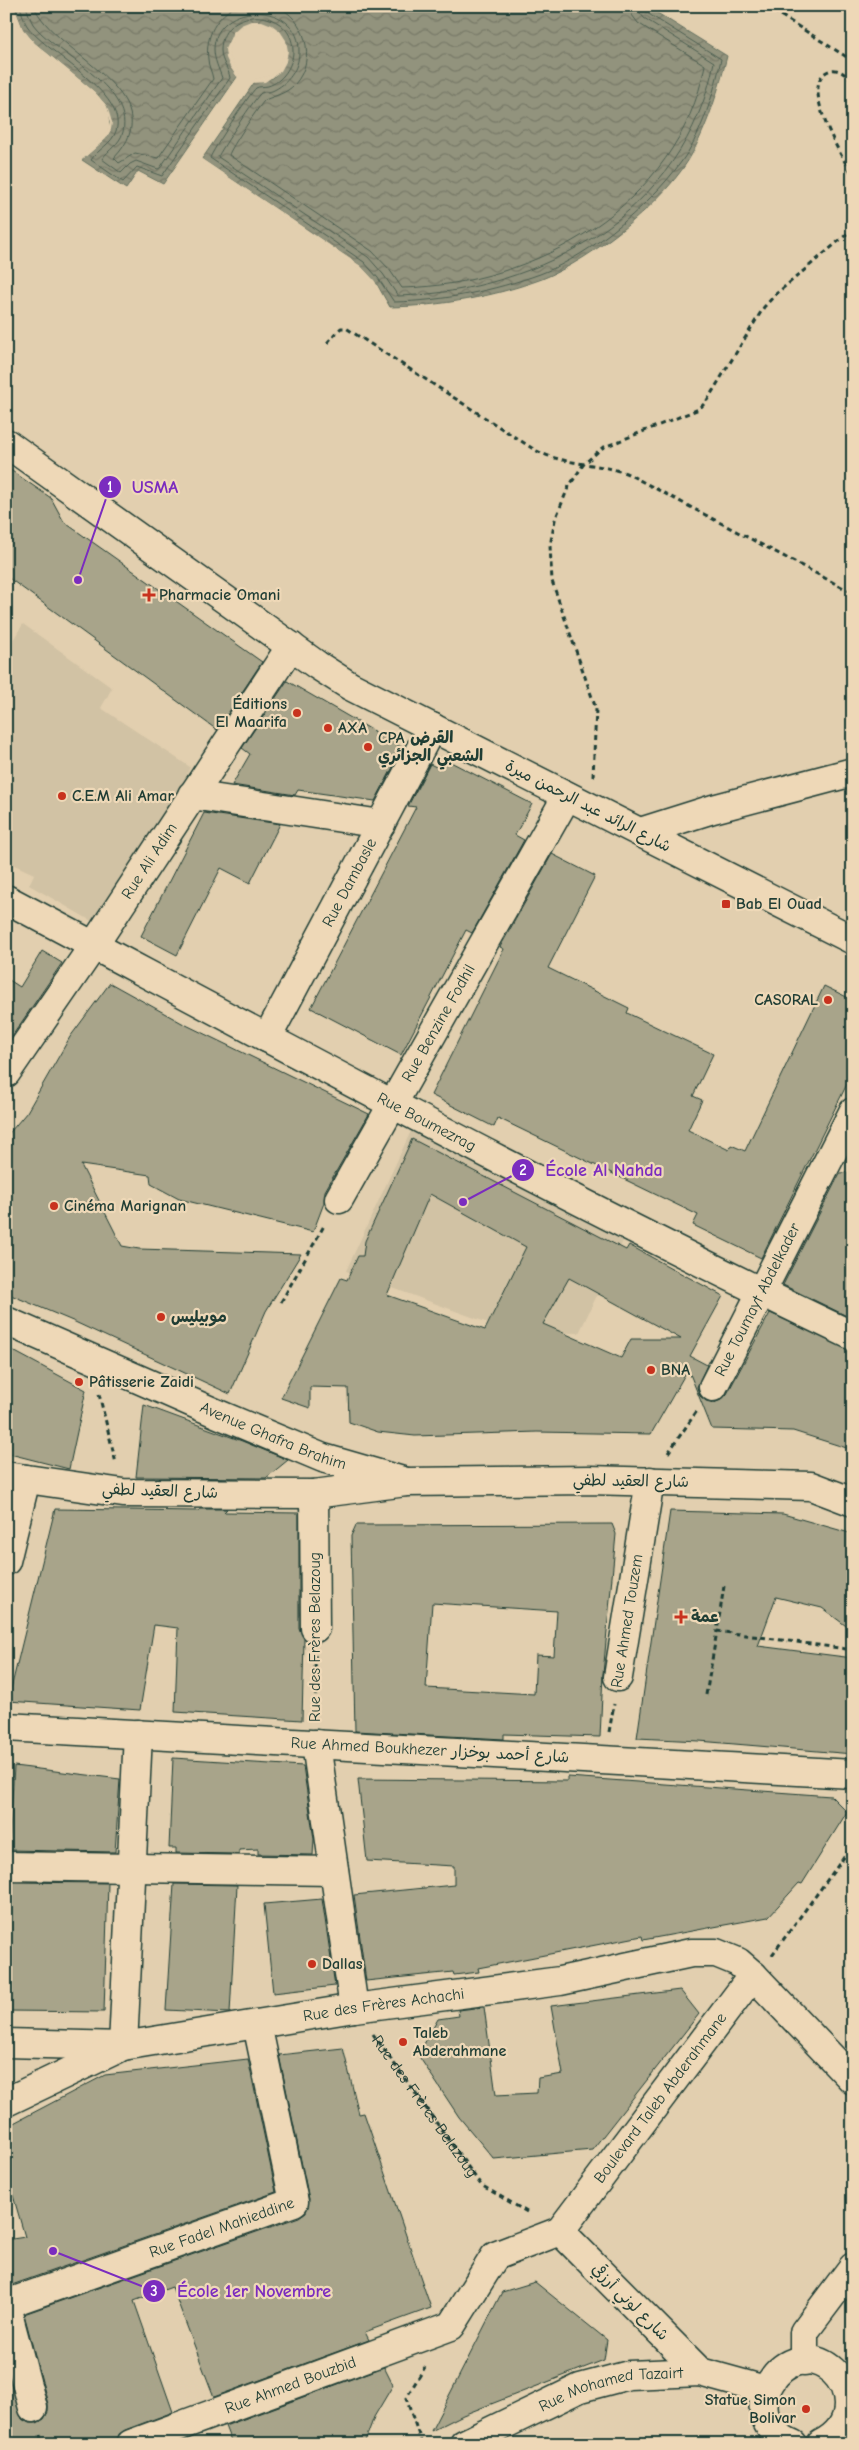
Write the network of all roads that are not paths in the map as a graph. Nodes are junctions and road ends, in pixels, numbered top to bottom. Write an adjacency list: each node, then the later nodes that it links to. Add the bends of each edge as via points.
1 (6, 443): 2 (street, شارع الرائد عبد الرحمن ميرة)
2 (291, 646): 3 (street, شارع الرائد عبد الرحمن ميرة, via 350,686); 5 (street, Rue Ali Adim)
3 (432, 727): 6 (street, شارع الرائد عبد الرحمن ميرة); 7 (street, Rue Dambasle)
4 (853, 772): 8 (street)
5 (192, 795): 7 (street); 11 (street, Rue Ali Adim)
6 (567, 796): 8 (street, شارع الرائد عبد الرحمن ميرة); 14 (street, Rue Benzine Fodhil)
7 (381, 824): 12 (street, Rue Dambasle)
8 (640, 832): 10 (street, شارع الرائد عبد الرحمن ميرة)
9 (6, 899): 11 (street, Rue Boumezrag)
10 (853, 940)
11 (94, 945): 12 (street, Rue Boumezrag); 13 (street, Rue Ali Adim)
12 (267, 1038): 14 (street, Rue Boumezrag)
13 (6, 1073)
14 (392, 1104): 17 (street, Rue Benzine Fodhil); 18 (street, Rue Boumezrag)
15 (853, 1112): 16 (street, Rue Toumayt Abdelkader)
16 (844, 1152): 18 (street, Rue Toumayt Abdelkader)
17 (340, 1199)
18 (762, 1292): 20 (street, Rue Boumezrag); 21 (street, Rue Toumayt Abdelkader)
19 (6, 1320): 24 (street, Avenue Ghafra Brahim, via 323,1458)
20 (853, 1336)
21 (712, 1387)
22 (16, 1477): 25 (street, شارع العقيد لطفي, via 123,1493); 27 (street)
23 (650, 1481): 24 (street, شارع العقيد لطفي); 26 (street, شارع العقيد لطفي, via 811,1486); 29 (street, Rue Ahmed Touzem)
24 (406, 1482): 25 (street, شارع العقيد لطفي)
25 (314, 1494): 28 (street, Rue des Frères Belazoug)
26 (853, 1502)
27 (6, 1561)
28 (315, 1628)
29 (618, 1677)
30 (6, 1727): 31 (street, Rue Ahmed Boukhezer شارع أحمد بوخزار)
31 (138, 1734): 32 (street, Rue Ahmed Boukhezer شارع أحمد بوخزار); 35 (street)
32 (316, 1744): 33 (street, Rue Ahmed Boukhezer شارع أحمد بوخزار); 36 (street, Rue des Frères Belazoug)
33 (853, 1774)
34 (6, 1866): 35 (street)
35 (132, 1868): 36 (street); 41 (street)
36 (334, 1871): 38 (street, Rue des Frères Belazoug)
37 (753, 1975): 38 (street, Rue des Frères Achachi, via 738,1962 716,1953 691,1953 560,1981); 42 (street, Rue des Frères Achachi); 44 (street, Boulevard Taleb Abderahmane)
38 (354, 2008): 39 (street, Rue des Frères Achachi)
39 (258, 2024): 41 (street, Rue des Frères Achachi); 46 (street, Rue Fadel Mahieddine, via 294,2202)
40 (6, 2043): 41 (street, Rue des Frères Achachi)
41 (123, 2046): 43 (street)
42 (853, 2080)
43 (6, 2102)
44 (560, 2231): 48 (street, شارع لوني أرزقي); 52 (street, Rue Ahmed Bouzbid, via 495,2256 451,2326)
45 (853, 2267): 47 (street, via 804,2332)
46 (6, 2305): 51 (street)
47 (804, 2361): 49 (street, via 784,2367); 50 (street, via 828,2367)
48 (700, 2372): 49 (street, Rue Mohamed Tazairt); 53 (street, Rue Mohamed Tazairt, via 629,2374 580,2388)
49 (765, 2390): 54 (street, via 764,2415 771,2429 782,2440)
50 (851, 2399): 55 (street, via 839,2431)
51 (33, 2408)
52 (131, 2444)
53 (464, 2444)
54 (793, 2444)
55 (821, 2444)

